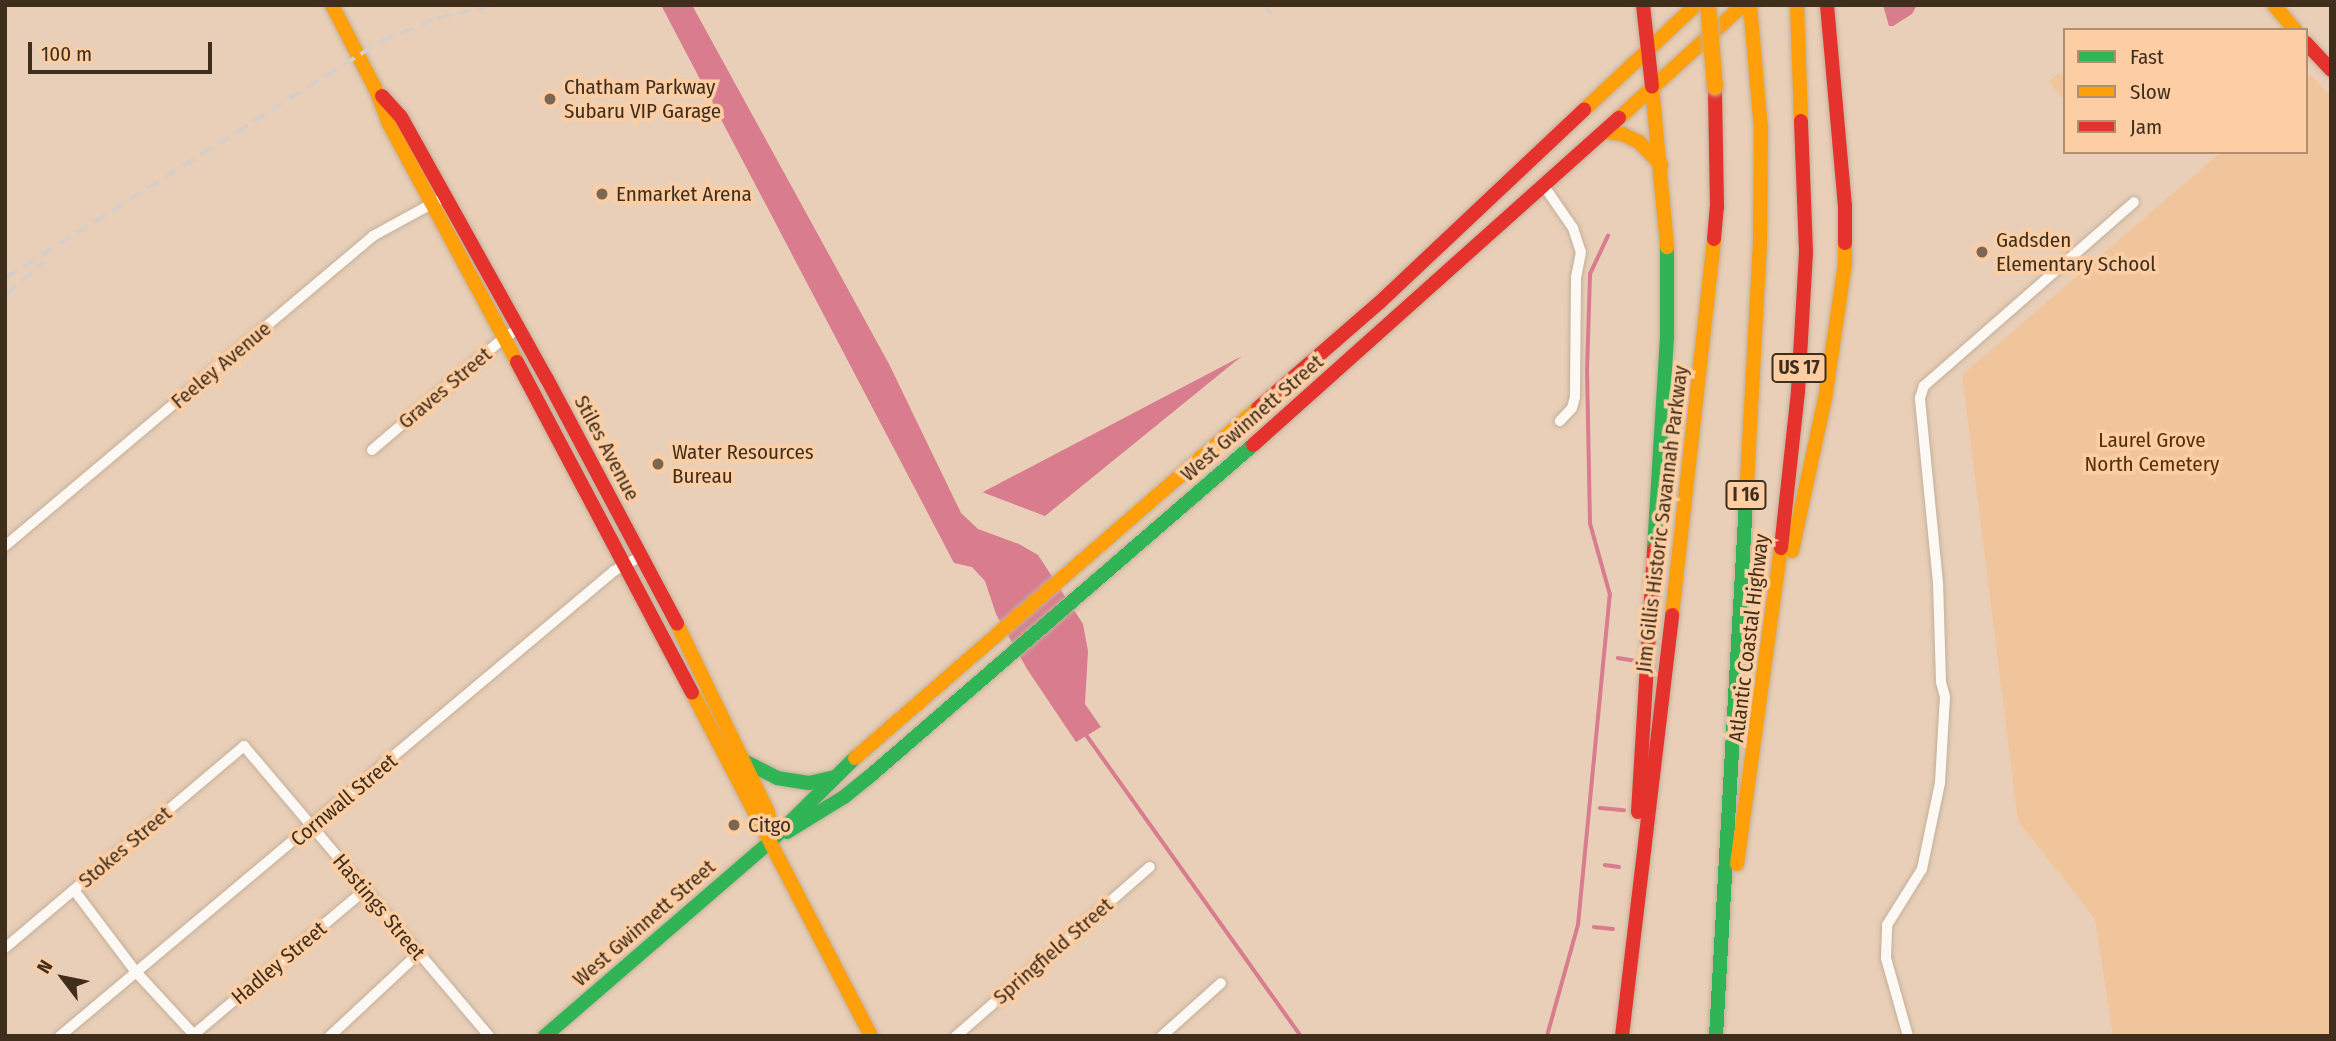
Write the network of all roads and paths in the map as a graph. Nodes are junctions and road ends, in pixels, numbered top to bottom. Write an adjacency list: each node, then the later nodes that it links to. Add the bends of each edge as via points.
1 (332, 5): 18 (main road, Stiles Avenue, via 376,90 388,124)
2 (1643, 5): 12 (main road)
3 (1696, 5): 12 (main road, West Gwinnett Street)
4 (1708, 5): 32 (main road, Jim Gillis Historic Savannah Parkway, bridge, via 1717,207)
5 (1743, 5): 14 (main road, West Gwinnett Street)
6 (1750, 5): 35 (main road, I 16, via 1761,129 1760,243)
7 (1797, 5): 25 (main road, Atlantic Coastal Highway / US 17, via 1806,252 1786,512)
8 (1827, 5): 25 (main road, via 1845,205 1845,262 1825,399)
9 (2273, 5): 10 (main road)
10 (2293, 28)
11 (2308, 45): 13 (main road)
12 (1649, 48): 14 (main road); 28 (main road, West Gwinnett Street, via 1379,303)
13 (2331, 70)
14 (1652, 87): 15 (main road, West Gwinnett Street); 16 (main road)
15 (1604, 132): 16 (main road, via 1639,142); 17 (main road, West Gwinnett Street)
16 (1661, 165): 32 (main road, via 1668,256 1667,337 1638,799)
17 (1544, 186): 21 (street, via 1573,228 1581,252 1576,277 1575,397); 30 (main road, West Gwinnett Street, via 1091,587 844,797)
18 (439, 200): 20 (main road, Stiles Avenue); 23 (street, Feeley Avenue, via 373,236)
19 (2134, 201): 50 (street, via 1923,386 1920,398 1945,697 1940,783 1922,869 1887,925 1886,958)
20 (512, 333): 22 (street, Graves Street); 24 (main road, Stiles Avenue)
21 (1560, 421)
22 (372, 450)
23 (5, 546)
24 (634, 559): 27 (main road, Stiles Avenue); 29 (street, Cornwall Street); 30 (main road, Stiles Avenue, via 758,823)
25 (1771, 634): 35 (main road, Atlantic Coastal Highway / US 17, via 1749,801)
26 (244, 746): 29 (street, Hastings Street); 34 (street, Stokes Street)
27 (744, 761): 28 (main road, via 777,778 809,783); 30 (main road, Stiles Avenue, via 768,812)
28 (833, 778): 30 (main road, West Gwinnett Street)
29 (311, 828): 33 (street, Hastings Street); 38 (street, Cornwall Street)
30 (771, 841): 44 (main road, West Gwinnett Street); 45 (main road, Stiles Avenue)
31 (1150, 867): 46 (street, Springfield Street)
32 (1642, 877): 48 (main road, Jim Gillis Historic Savannah Parkway)
33 (366, 889): 37 (street, Hastings Street); 40 (street, Hadley Street)
34 (74, 890): 36 (street, Stokes Street); 38 (street)
35 (1724, 939): 49 (main road, I 16)
36 (5, 948)
37 (418, 954): 42 (street); 43 (street, Hastings Street)
38 (136, 972): 40 (street); 41 (street, Cornwall Street)
39 (1222, 984): 47 (street)
40 (194, 1035)
41 (60, 1036)
42 (330, 1036)
43 (489, 1036)
44 (545, 1036)
45 (871, 1036)
46 (956, 1036)
47 (1162, 1036)
48 (1622, 1036)
49 (1716, 1036)
50 (1908, 1036)

